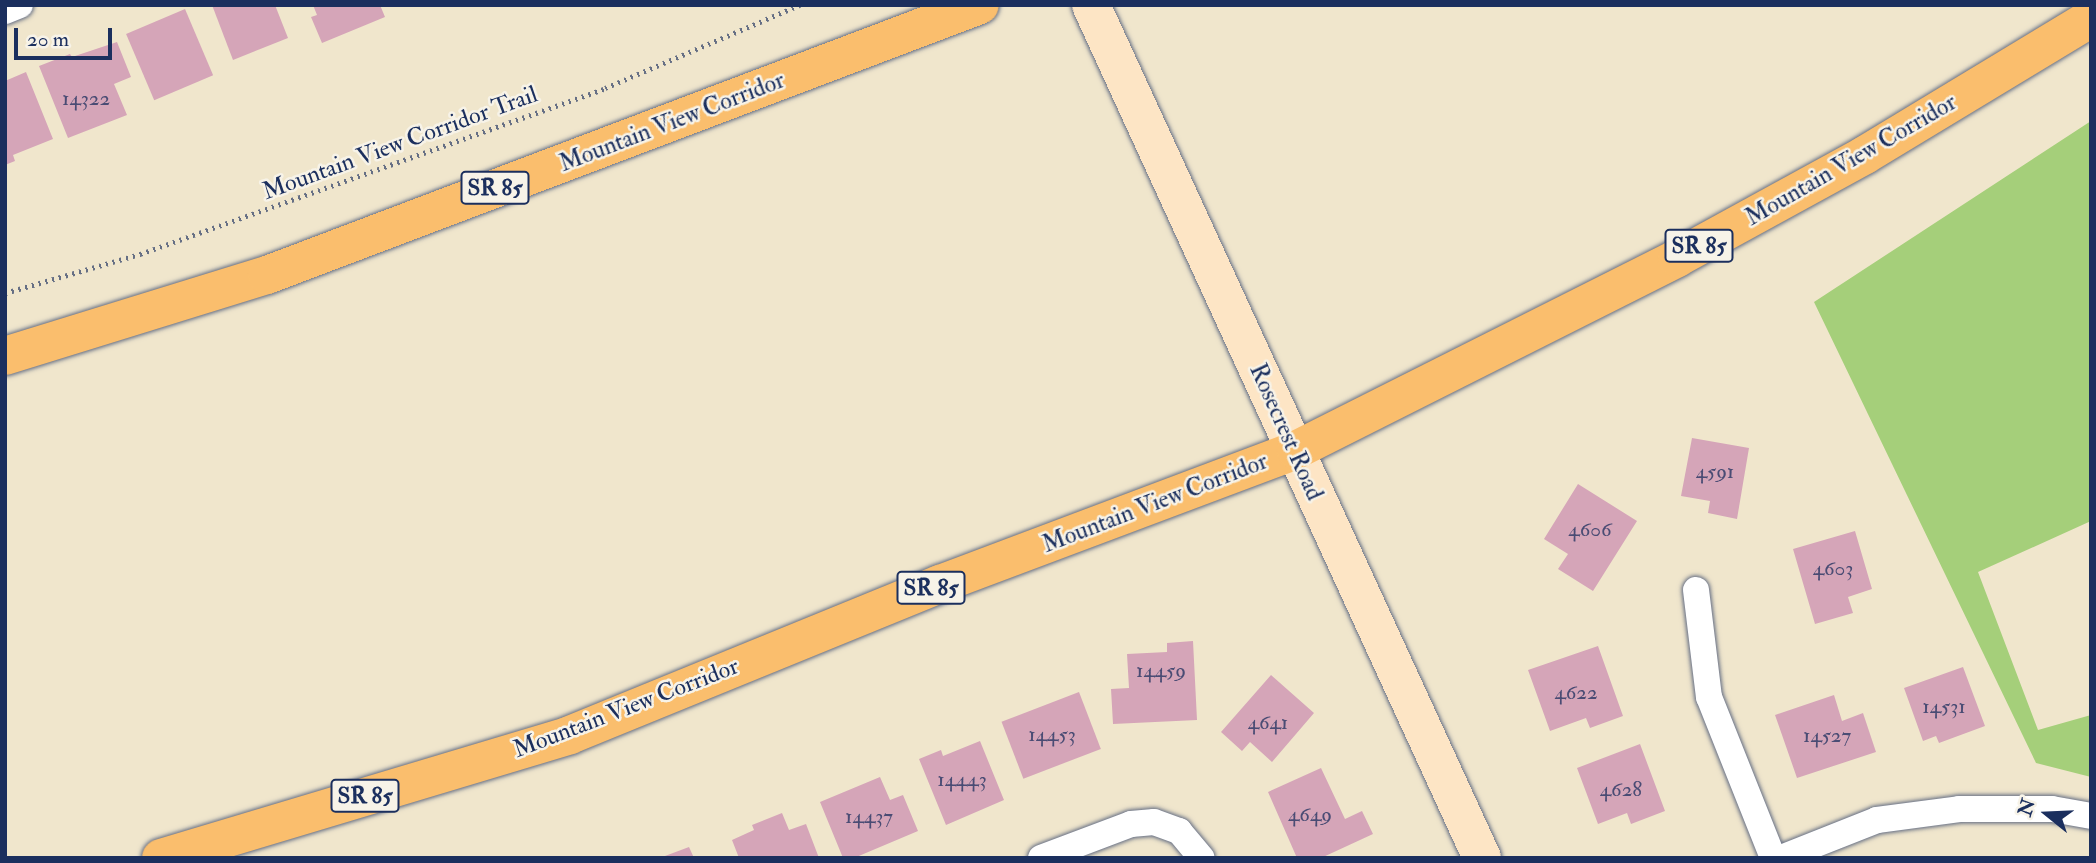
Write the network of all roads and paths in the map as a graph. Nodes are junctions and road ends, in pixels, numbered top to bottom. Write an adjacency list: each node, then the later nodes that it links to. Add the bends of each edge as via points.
1 (20, 5): 6 (street)
2 (800, 5): 9 (path, Mountain View Corridor Trail, via 593,93 140,254)
3 (906, 5): 8 (highway)
4 (980, 5): 8 (highway, Mountain View Corridor / SR 85)
5 (1091, 5): 11 (main road, Rosecrest Road)
6 (5, 11)
7 (2091, 18): 11 (highway, Mountain View Corridor / SR 85, via 1865,155 1677,258)
8 (814, 68): 10 (highway, Mountain View Corridor / SR 85, via 267,275)
9 (5, 293)
10 (5, 356)
11 (1296, 450): 14 (highway, Mountain View Corridor / SR 85, via 940,584 570,735); 17 (main road, Rosecrest Road)
12 (1696, 590): 18 (street, via 1709,697)
13 (2091, 816): 19 (street, via 2052,808 1959,809 1877,821)
14 (161, 858)
15 (1041, 858): 16 (street, via 1131,824 1154,822 1190,840)
16 (1202, 858)
17 (1482, 858)
18 (1773, 858)
19 (1781, 858)

